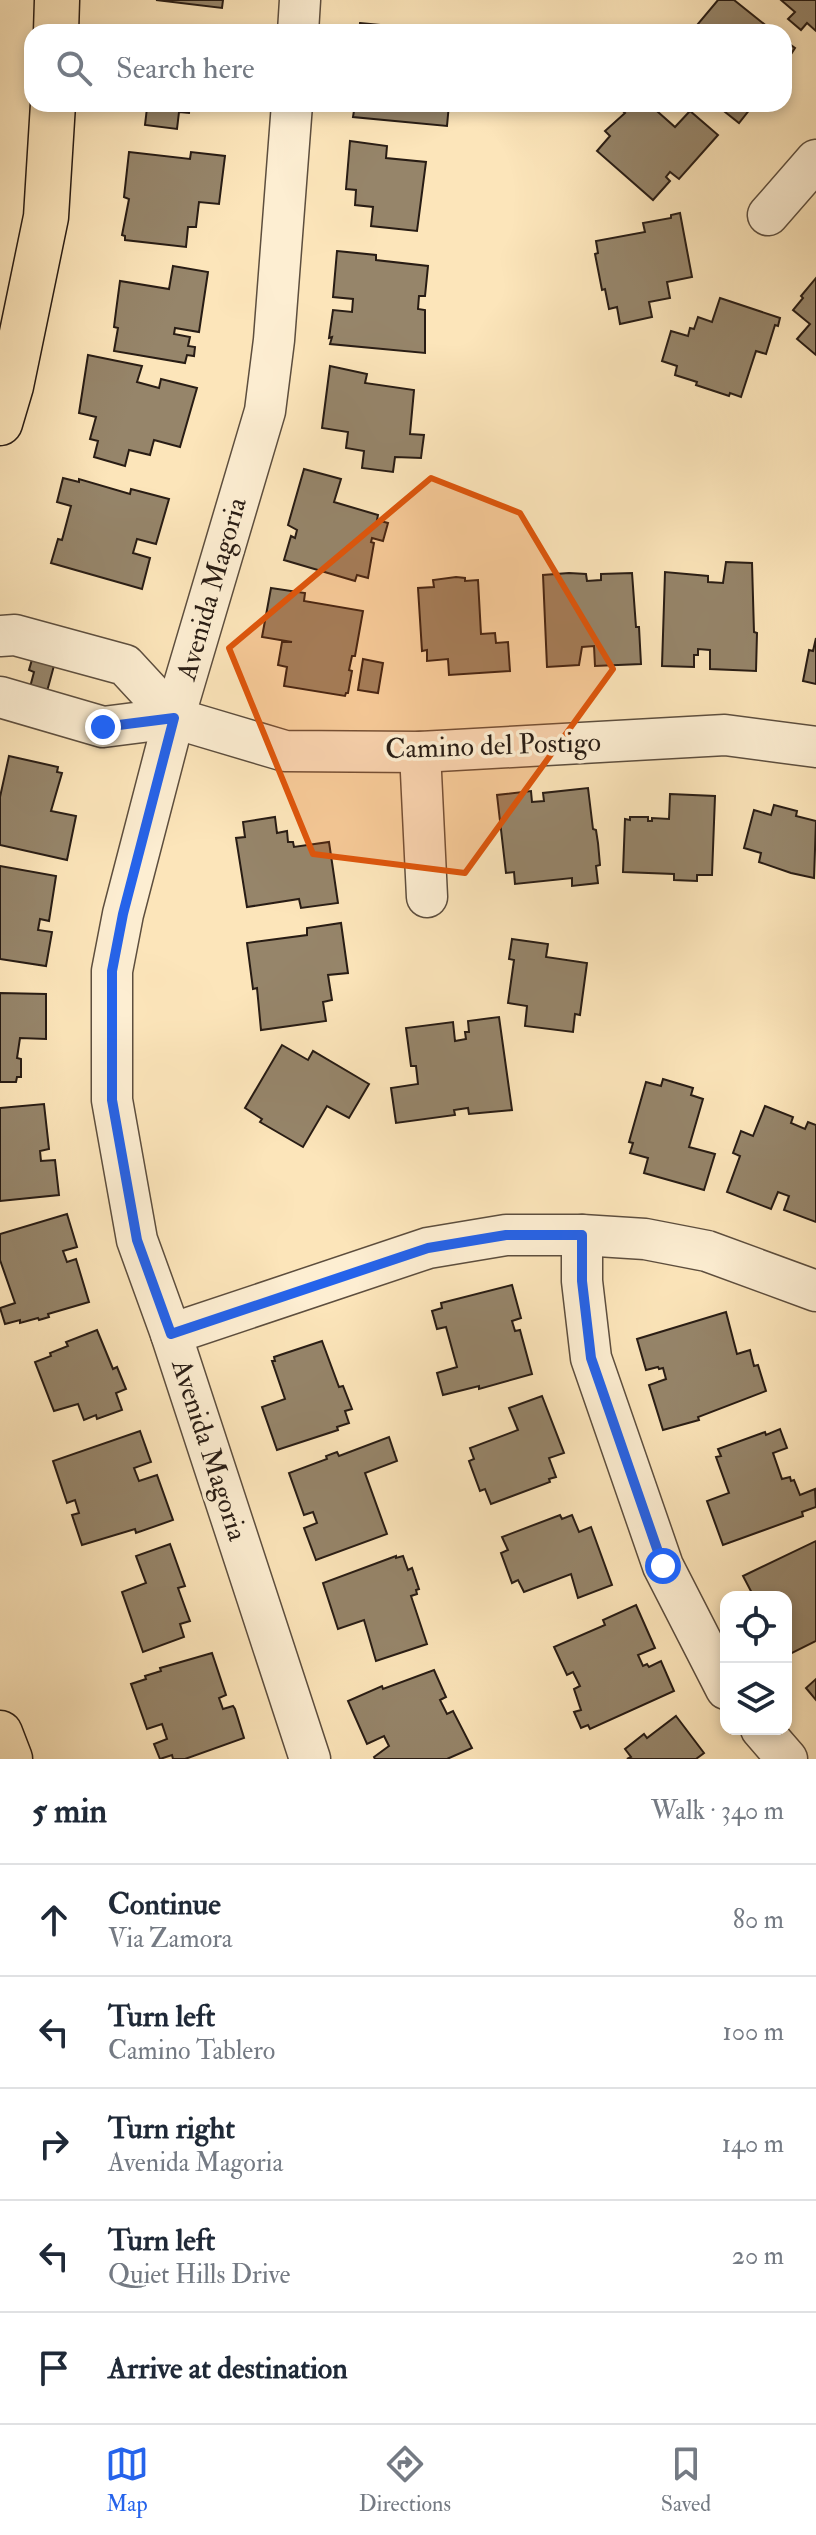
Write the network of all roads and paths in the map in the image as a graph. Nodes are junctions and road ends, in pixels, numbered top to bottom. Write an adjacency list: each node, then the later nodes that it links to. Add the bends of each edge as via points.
1 (57, 0): 3 (main road)
2 (300, 0): 4 (street)
3 (56, 24)
4 (298, 24)
5 (53, 112): 9 (main road, via 46,217)
6 (291, 112): 12 (street, Avenida Magoria, via 265,411)
7 (816, 160): 8 (street)
8 (768, 215)
9 (0, 423)
10 (0, 636): 12 (street, via 15,635 125,665)
11 (0, 697): 12 (street, via 103,727)
12 (174, 718): 14 (street, Camino del Postigo, via 285,751); 18 (street, Avenida Magoria, via 112,971 112,1100 137,1240)
13 (816, 747): 14 (street, Camino del Postigo, via 725,735)
14 (420, 752): 15 (street)
15 (427, 897)
16 (582, 1235): 17 (street, via 645,1239 707,1251); 18 (street, via 506,1235 428,1248); 19 (street, via 591,1358 663,1566)
17 (816, 1291)
18 (171, 1334): 23 (street, Avenida Magoria)
19 (720, 1677)
20 (0, 1733): 22 (main road)
21 (766, 1735): 24 (street)
22 (10, 1759)
23 (310, 1759)
24 (787, 1759)

